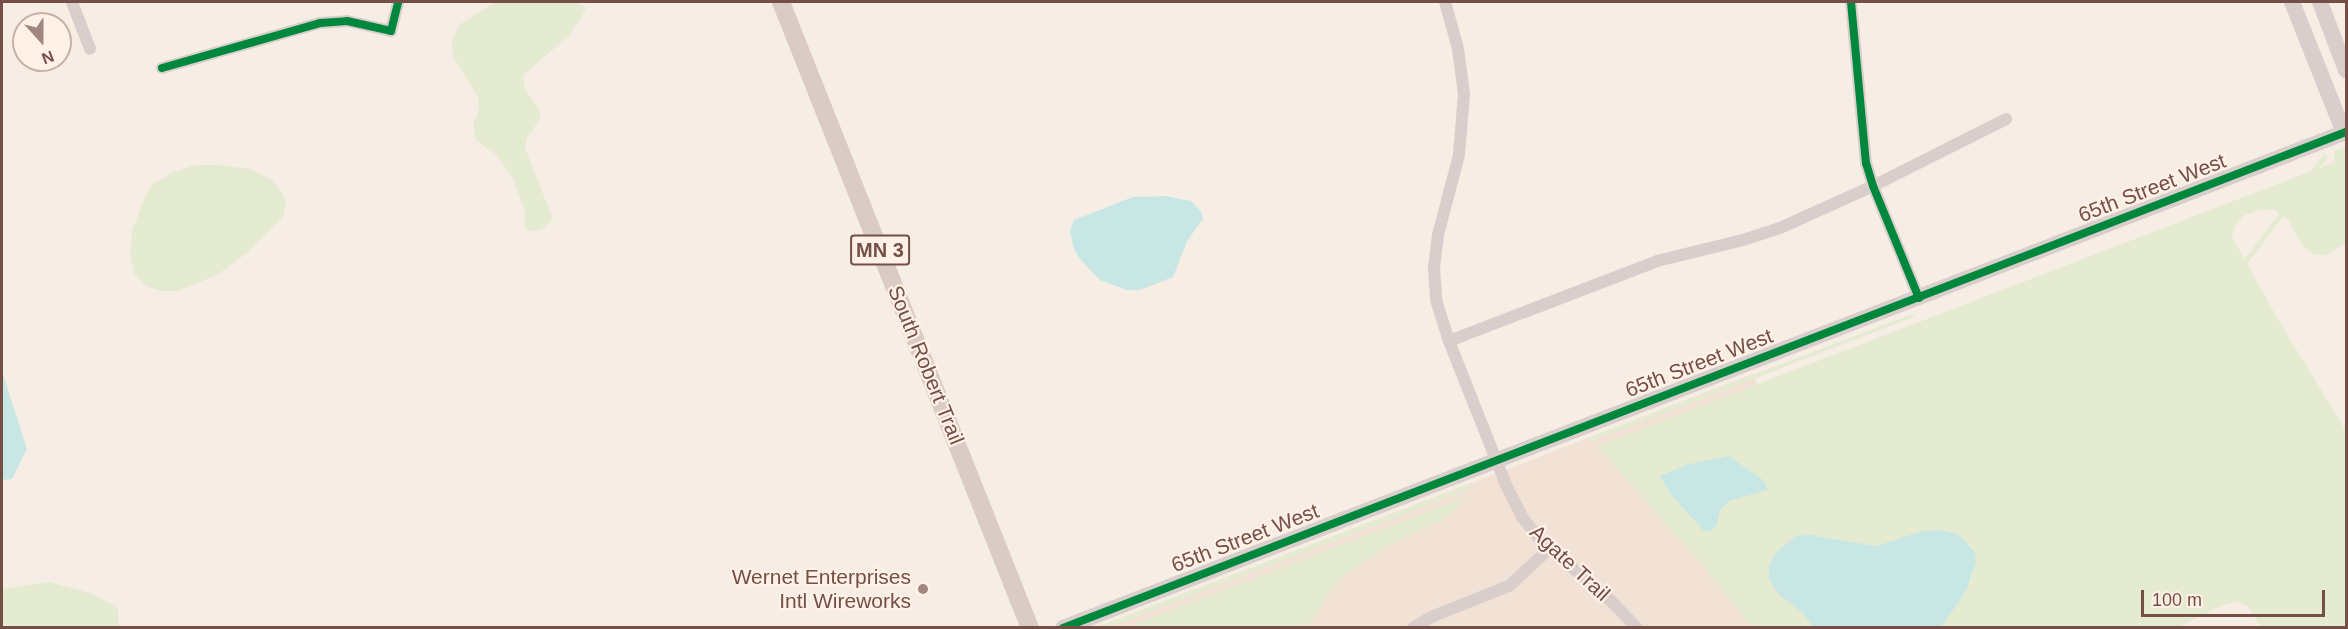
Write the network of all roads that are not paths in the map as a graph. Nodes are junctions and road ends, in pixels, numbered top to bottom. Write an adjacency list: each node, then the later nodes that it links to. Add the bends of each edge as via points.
1 (72, 2): 8 (street)
2 (398, 2): 10 (street, via 391,31 347,21 320,23)
3 (781, 2): 19 (main road, South Robert Trail / MN 3)
4 (1445, 2): 16 (street, Agate Trail, via 1458,49 1464,94 1459,155 1438,235 1434,268 1436,300)
5 (1851, 2): 14 (street, via 1861,125)
6 (2292, 2): 13 (street)
7 (2320, 2): 9 (street)
8 (90, 49)
9 (2343, 56): 11 (street)
10 (162, 68)
11 (2346, 70)
12 (2006, 119): 14 (street)
13 (2345, 133): 15 (street, 65th Street West)
14 (1873, 186): 15 (street); 16 (street, via 1780,228 1657,261)
15 (1919, 298): 17 (street, 65th Street West)
16 (1449, 341): 17 (street, Agate Trail)
17 (1496, 460): 18 (street, Agate Trail, via 1518,512); 20 (street, 65th Street West)
18 (1550, 549): 21 (street, via 1509,586); 22 (street, Agate Trail)
19 (1030, 627)
20 (1064, 627)
21 (1413, 627)
22 (1637, 627)

